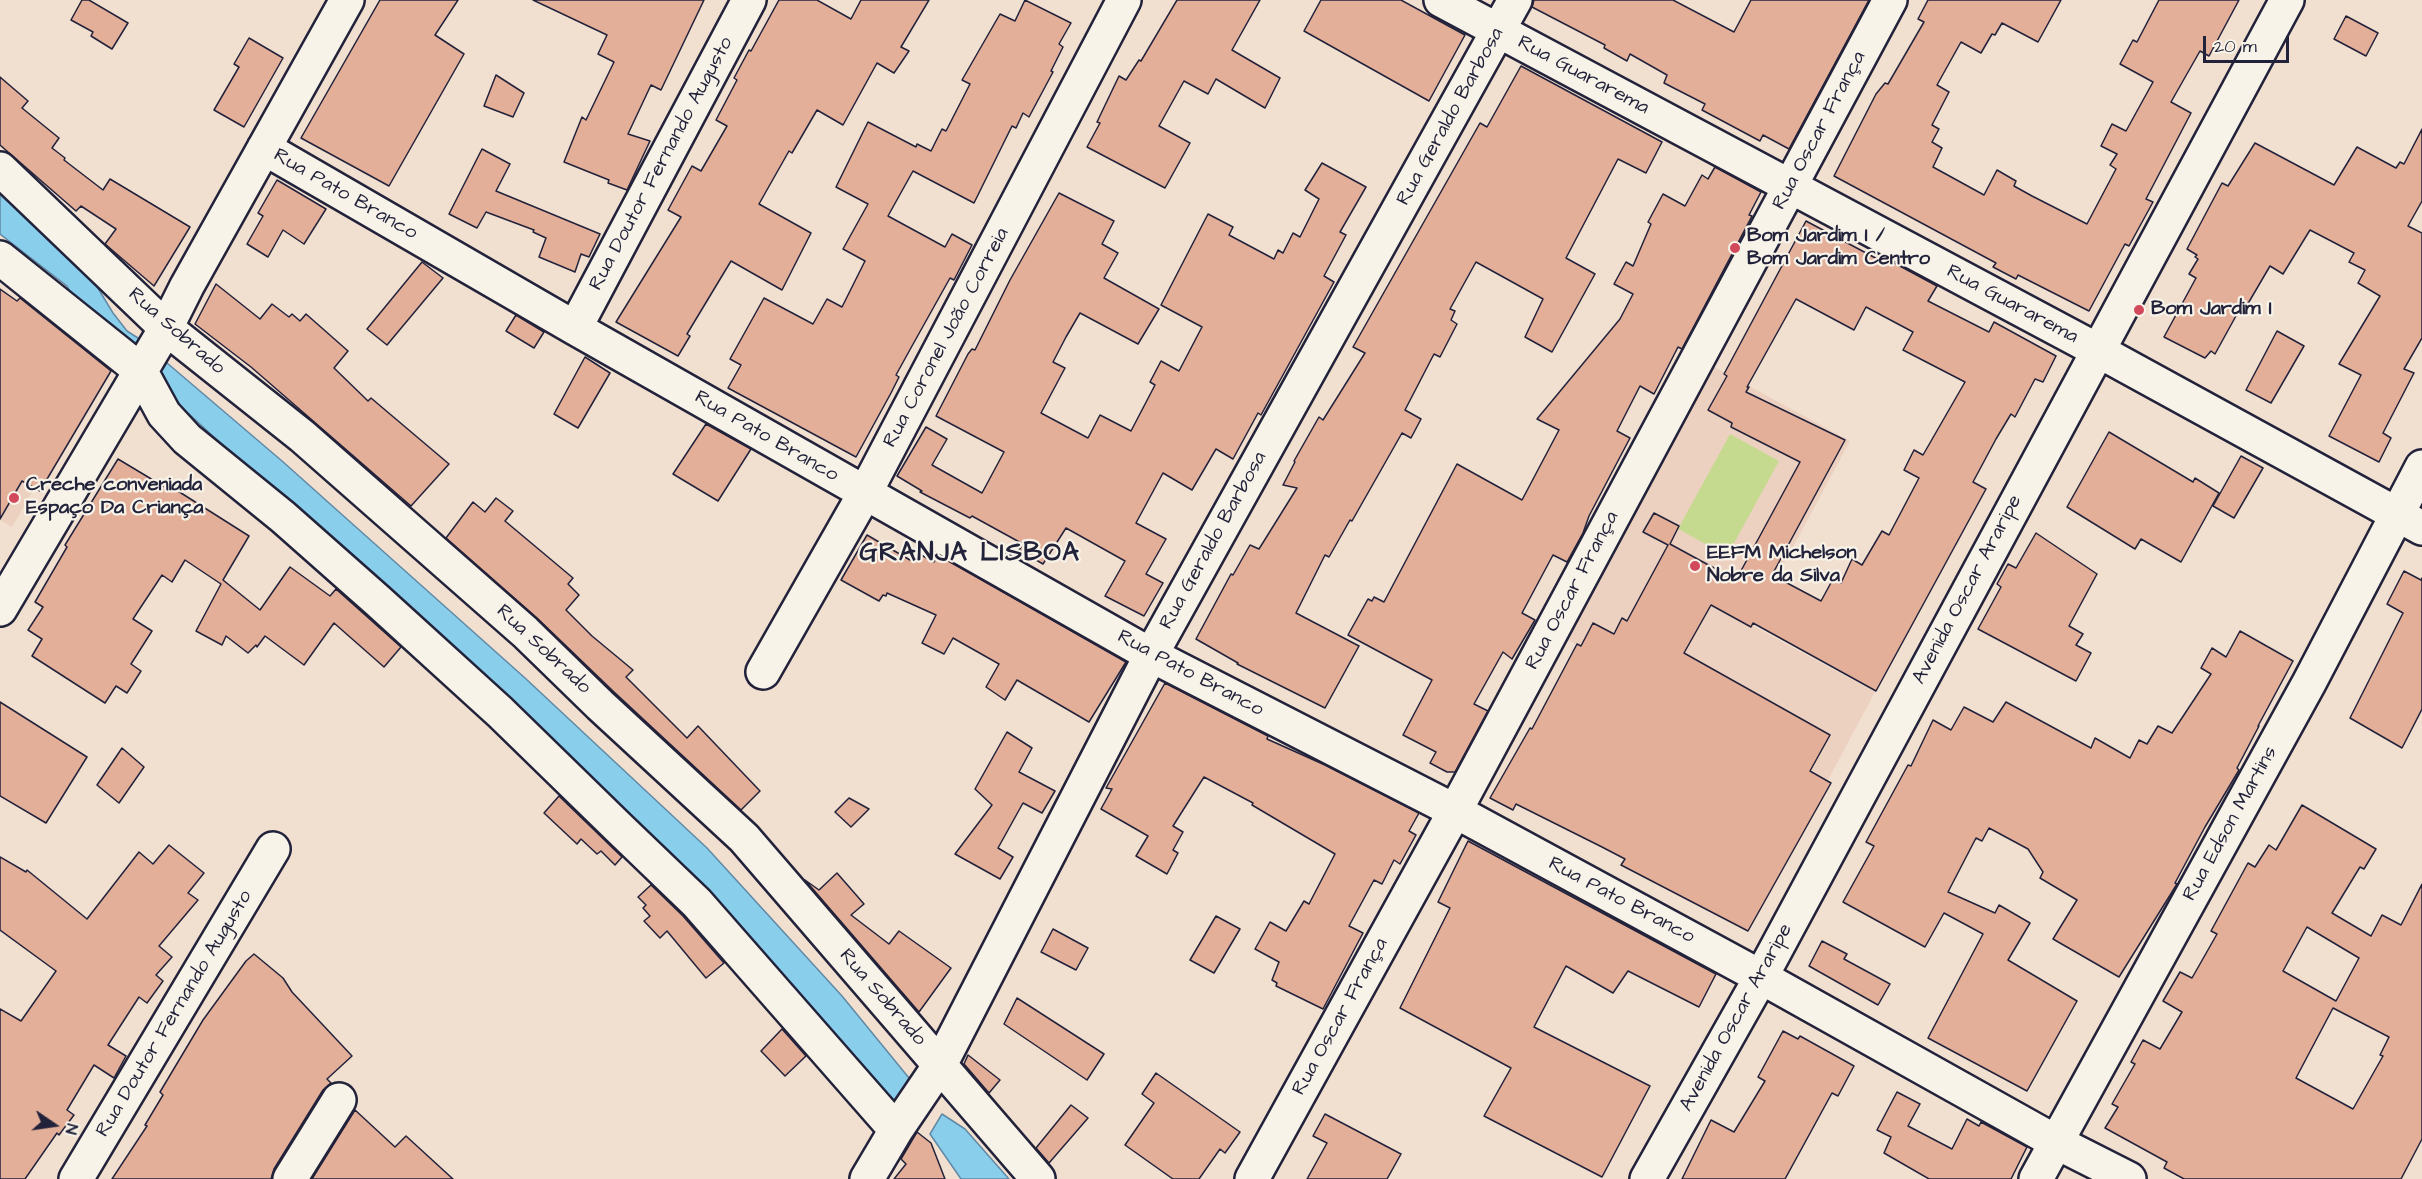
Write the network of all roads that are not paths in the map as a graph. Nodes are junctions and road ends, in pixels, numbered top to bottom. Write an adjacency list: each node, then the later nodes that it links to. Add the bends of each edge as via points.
1 (347, 0): 9 (street)
2 (749, 0): 14 (street, Rua Doutor Fernando Augusto)
3 (1124, 0): 18 (street, Rua Coronel João Correia)
4 (1441, 0): 8 (street, Rua Guararema)
5 (1515, 0): 8 (street, Rua Geraldo Barbosa)
6 (1890, 0): 11 (street, Rua Oscar França)
7 (2287, 0): 15 (street, Avenida Oscar Araripe)
8 (1499, 31): 11 (street, Rua Guararema); 21 (street, Rua Geraldo Barbosa)
9 (264, 148): 13 (street); 14 (street, Rua Pato Branco)
10 (0, 169): 13 (street, Rua Sobrado)
11 (1790, 188): 15 (street, Rua Guararema); 23 (street, Rua Oscar França)
12 (0, 258): 16 (street)
13 (166, 328): 16 (street); 26 (street, Rua Sobrado, via 302,436 428,545 744,838)
14 (575, 328): 18 (street, Rua Pato Branco)
15 (2097, 350): 19 (street, Rua Guararema); 25 (street, Avenida Oscar Araripe)
16 (140, 370): 20 (street); 28 (street, via 164,414 187,439 283,517 492,705 697,903)
17 (2422, 467): 19 (street, Rua Edson Martins)
18 (865, 493): 21 (street, Rua Pato Branco); 22 (street, Rua Coronel João Correia)
19 (2409, 521): 29 (street, Rua Edson Martins, via 2309,683)
20 (0, 609)
21 (1151, 655): 23 (street, Rua Pato Branco); 26 (street, Rua Geraldo Barbosa)
22 (763, 672)
23 (1455, 811): 25 (street, Rua Pato Branco); 34 (street, Rua Oscar França)
24 (273, 849): 30 (street, Rua Doutor Fernando Augusto)
25 (1761, 977): 29 (street, Rua Pato Branco); 35 (street, Avenida Oscar Araripe)
26 (940, 1065): 28 (street, Rua Geraldo Barbosa); 33 (street, Rua Sobrado)
27 (339, 1100): 31 (street)
28 (896, 1130): 32 (street, Rua Geraldo Barbosa)
29 (2056, 1142): 36 (street, Rua Edson Martins); 37 (street, Rua Pato Branco)
30 (76, 1179)
31 (290, 1179)
32 (867, 1179)
33 (1038, 1179)
34 (1252, 1179)
35 (1647, 1179)
36 (2036, 1179)
37 (2129, 1179)

